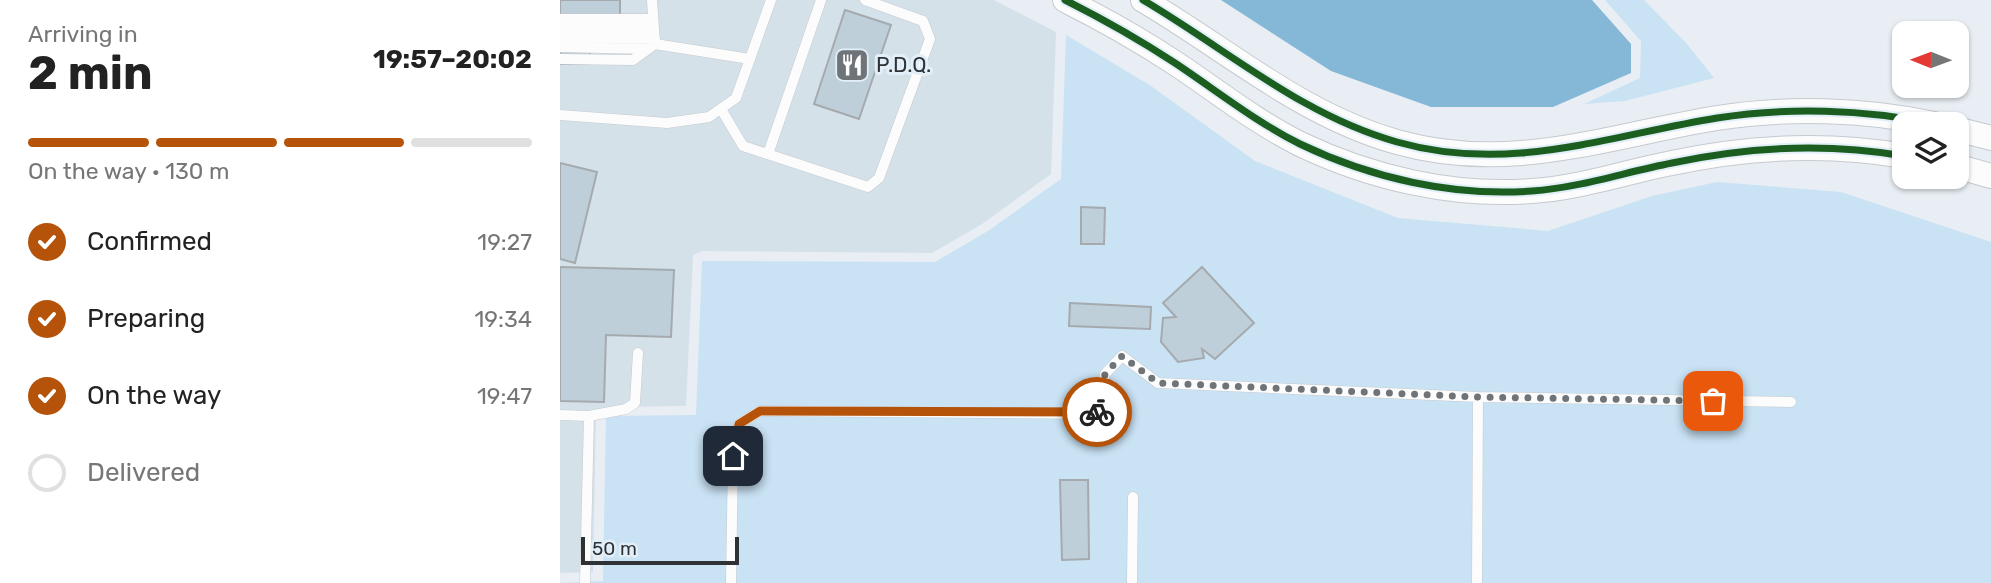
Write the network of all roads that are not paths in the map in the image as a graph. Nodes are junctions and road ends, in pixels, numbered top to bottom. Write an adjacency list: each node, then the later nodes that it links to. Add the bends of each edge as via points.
1 (652, 0): 9 (lane)
2 (771, 0): 13 (lane)
3 (821, 0): 19 (lane)
4 (865, 0): 19 (lane, via 923,21 930,39 879,178 868,187)
5 (1065, 0): 20 (street, via 1299,143 1359,168 1412,182 1474,191 1531,191 1722,154 1816,149)
6 (1143, 0): 16 (street, via 1324,115 1399,143 1440,151 1548,152 1671,126 1770,113)
7 (560, 19): 9 (lane)
8 (560, 28): 9 (lane)
9 (653, 36): 10 (lane); 11 (lane); 12 (lane, via 632,60); 13 (lane)
10 (560, 37)
11 (560, 47)
12 (560, 59)
13 (750, 59): 14 (lane, via 736,98)
14 (721, 109): 15 (lane, via 709,117 667,123); 19 (lane, via 743,146)
15 (560, 115)
16 (1892, 119)
17 (1969, 132): 18 (street)
18 (1991, 138)
19 (768, 154)
20 (1892, 155)
21 (1969, 170): 22 (street)
22 (1991, 176)
23 (638, 353): 27 (lane, via 635,403)
24 (1478, 397): 25 (lane); 30 (lane, via 1158,383 1122,356 1105,374 1096,414 760,411 739,424 733,456); 32 (lane)
25 (1791, 402)
26 (560, 415): 27 (lane)
27 (589, 416): 29 (lane)
28 (1133, 498): 31 (lane)
29 (585, 583)
30 (731, 583)
31 (1132, 583)
32 (1477, 583)

